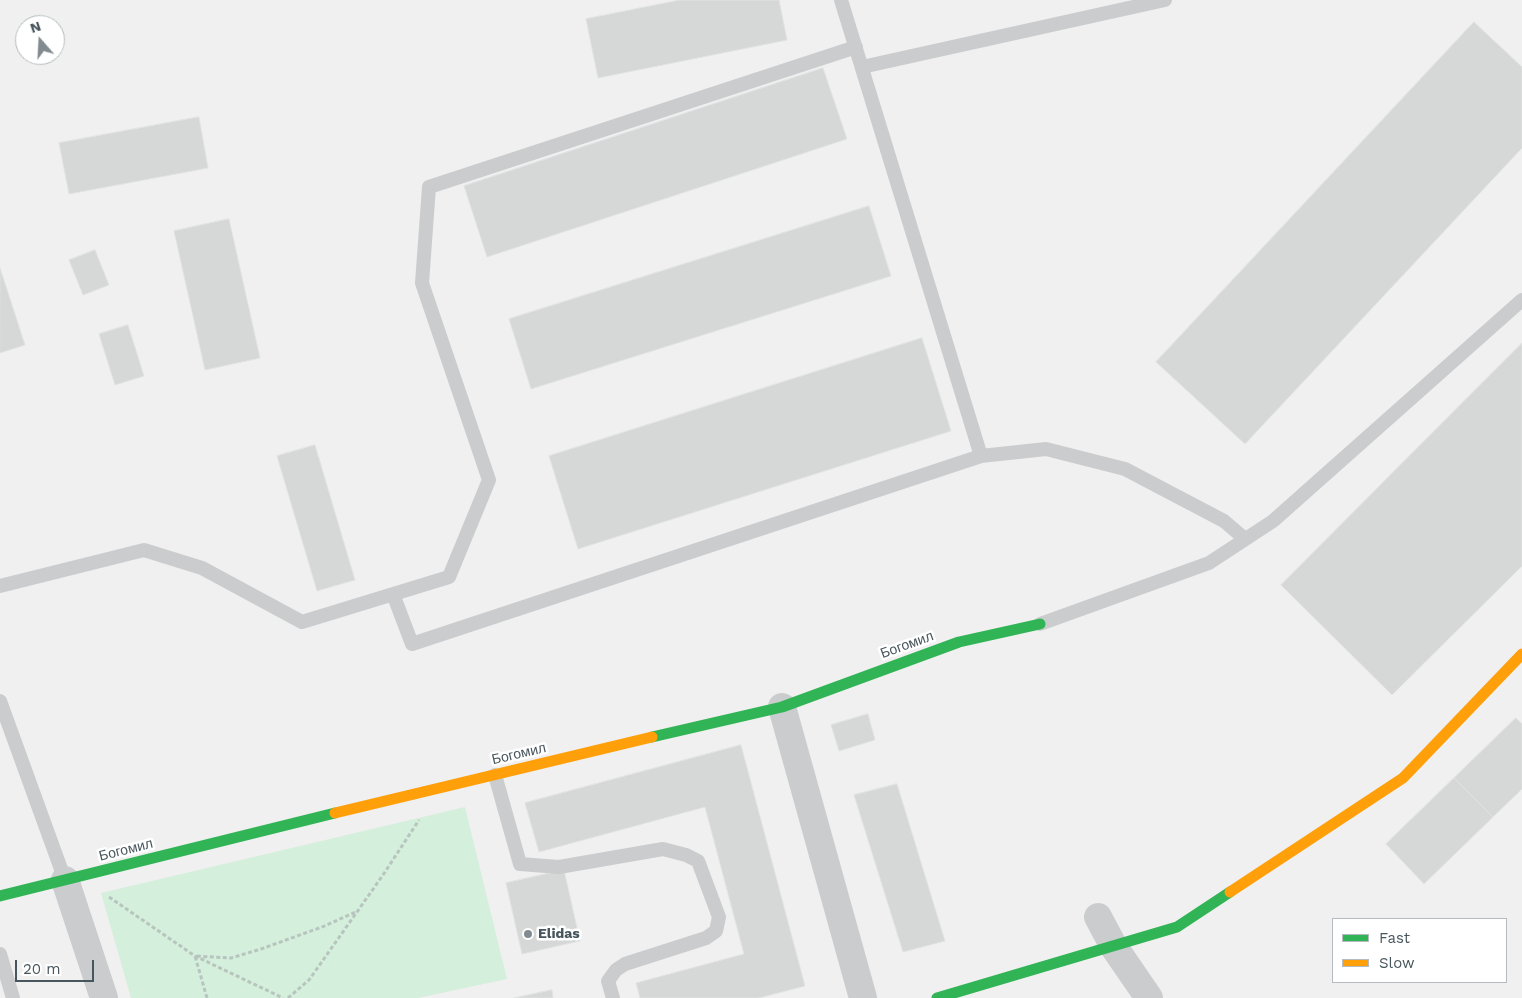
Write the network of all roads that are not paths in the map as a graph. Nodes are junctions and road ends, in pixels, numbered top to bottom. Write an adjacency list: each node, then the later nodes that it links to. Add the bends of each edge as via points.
1 (842, 0): 3 (lane)
2 (1165, 0): 4 (lane)
3 (856, 47): 4 (lane); 9 (lane, via 429,187 422,283 489,480 449,577)
4 (862, 67): 6 (lane)
5 (1522, 300): 7 (lane, via 1272,521)
6 (981, 456): 7 (lane, via 1046,449 1125,469 1224,521); 9 (lane, via 412,644)
7 (1246, 539): 10 (lane, via 1209,563)
8 (0, 586): 9 (lane, via 144,550 202,568 302,622)
9 (394, 594)
10 (1040, 624): 13 (street, Богомил, via 959,642)
11 (1522, 654): 18 (street, via 1403,778 1177,927)
12 (0, 701): 15 (lane)
13 (782, 707): 14 (street, Богомил); 23 (street)
14 (495, 775): 15 (street, Богомил, via 435,788); 22 (lane, via 520,864 559,867 664,848 698,861 719,917 716,931 706,938 625,964 608,981)
15 (68, 892): 16 (street, Богомил); 21 (street)
16 (0, 896)
17 (1098, 917): 18 (street)
18 (1114, 947): 24 (street); 25 (street)
19 (0, 954): 20 (lane)
20 (13, 998)
21 (104, 998)
22 (613, 998)
23 (863, 998)
24 (937, 998)
25 (1149, 998)

